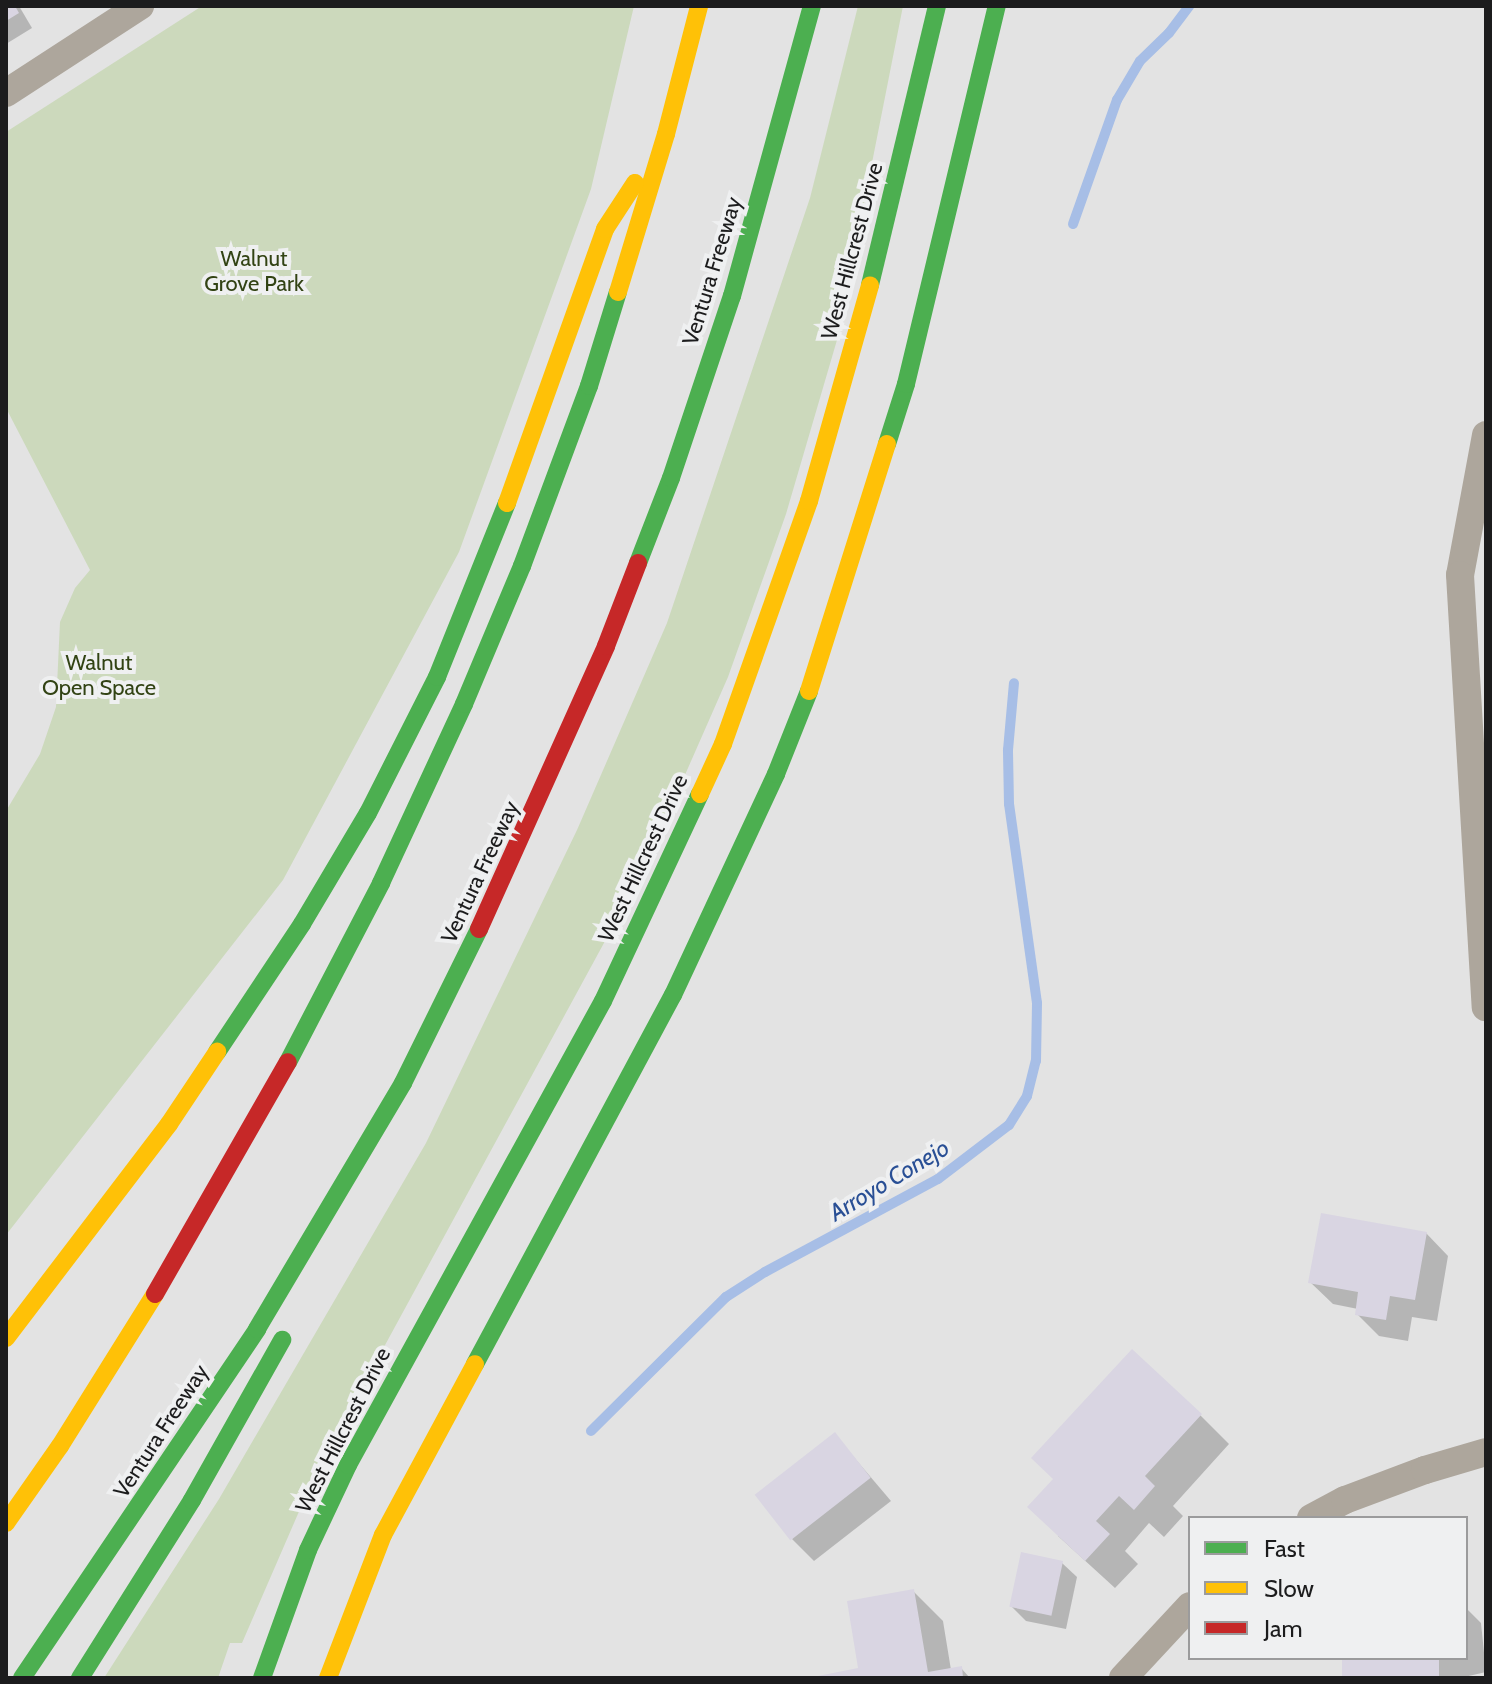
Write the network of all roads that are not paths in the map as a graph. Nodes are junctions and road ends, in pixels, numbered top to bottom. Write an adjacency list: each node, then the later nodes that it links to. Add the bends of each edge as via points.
1 (140, 6): 6 (street)
2 (699, 6): 7 (main road)
3 (812, 6): 10 (main road, Ventura Freeway, via 732,296 671,478 524,837)
4 (937, 6): 20 (main road, West Hillcrest Drive, via 880,248 809,501 723,744 603,1001 348,1465 308,1550)
5 (997, 6): 21 (main road, via 906,384 813,681 673,995 383,1535)
6 (6, 93)
7 (666, 134): 13 (main road, via 605,229 526,455 437,677 368,813 302,924 169,1124); 16 (main road, via 589,386 522,566 381,883 267,1103 124,1343)
8 (1486, 435): 9 (street, via 1460,575)
9 (1486, 1007)
10 (403, 1083): 11 (main road); 18 (main road, Ventura Freeway, via 257,1329)
11 (324, 1253)
12 (291, 1323): 19 (main road, via 192,1500)
13 (6, 1338)
14 (1486, 1452): 15 (street, via 1345,1500)
15 (1315, 1516)
16 (6, 1523)
17 (1188, 1608): 22 (street)
18 (22, 1678)
19 (80, 1678)
20 (262, 1678)
21 (328, 1678)
22 (1123, 1678)

